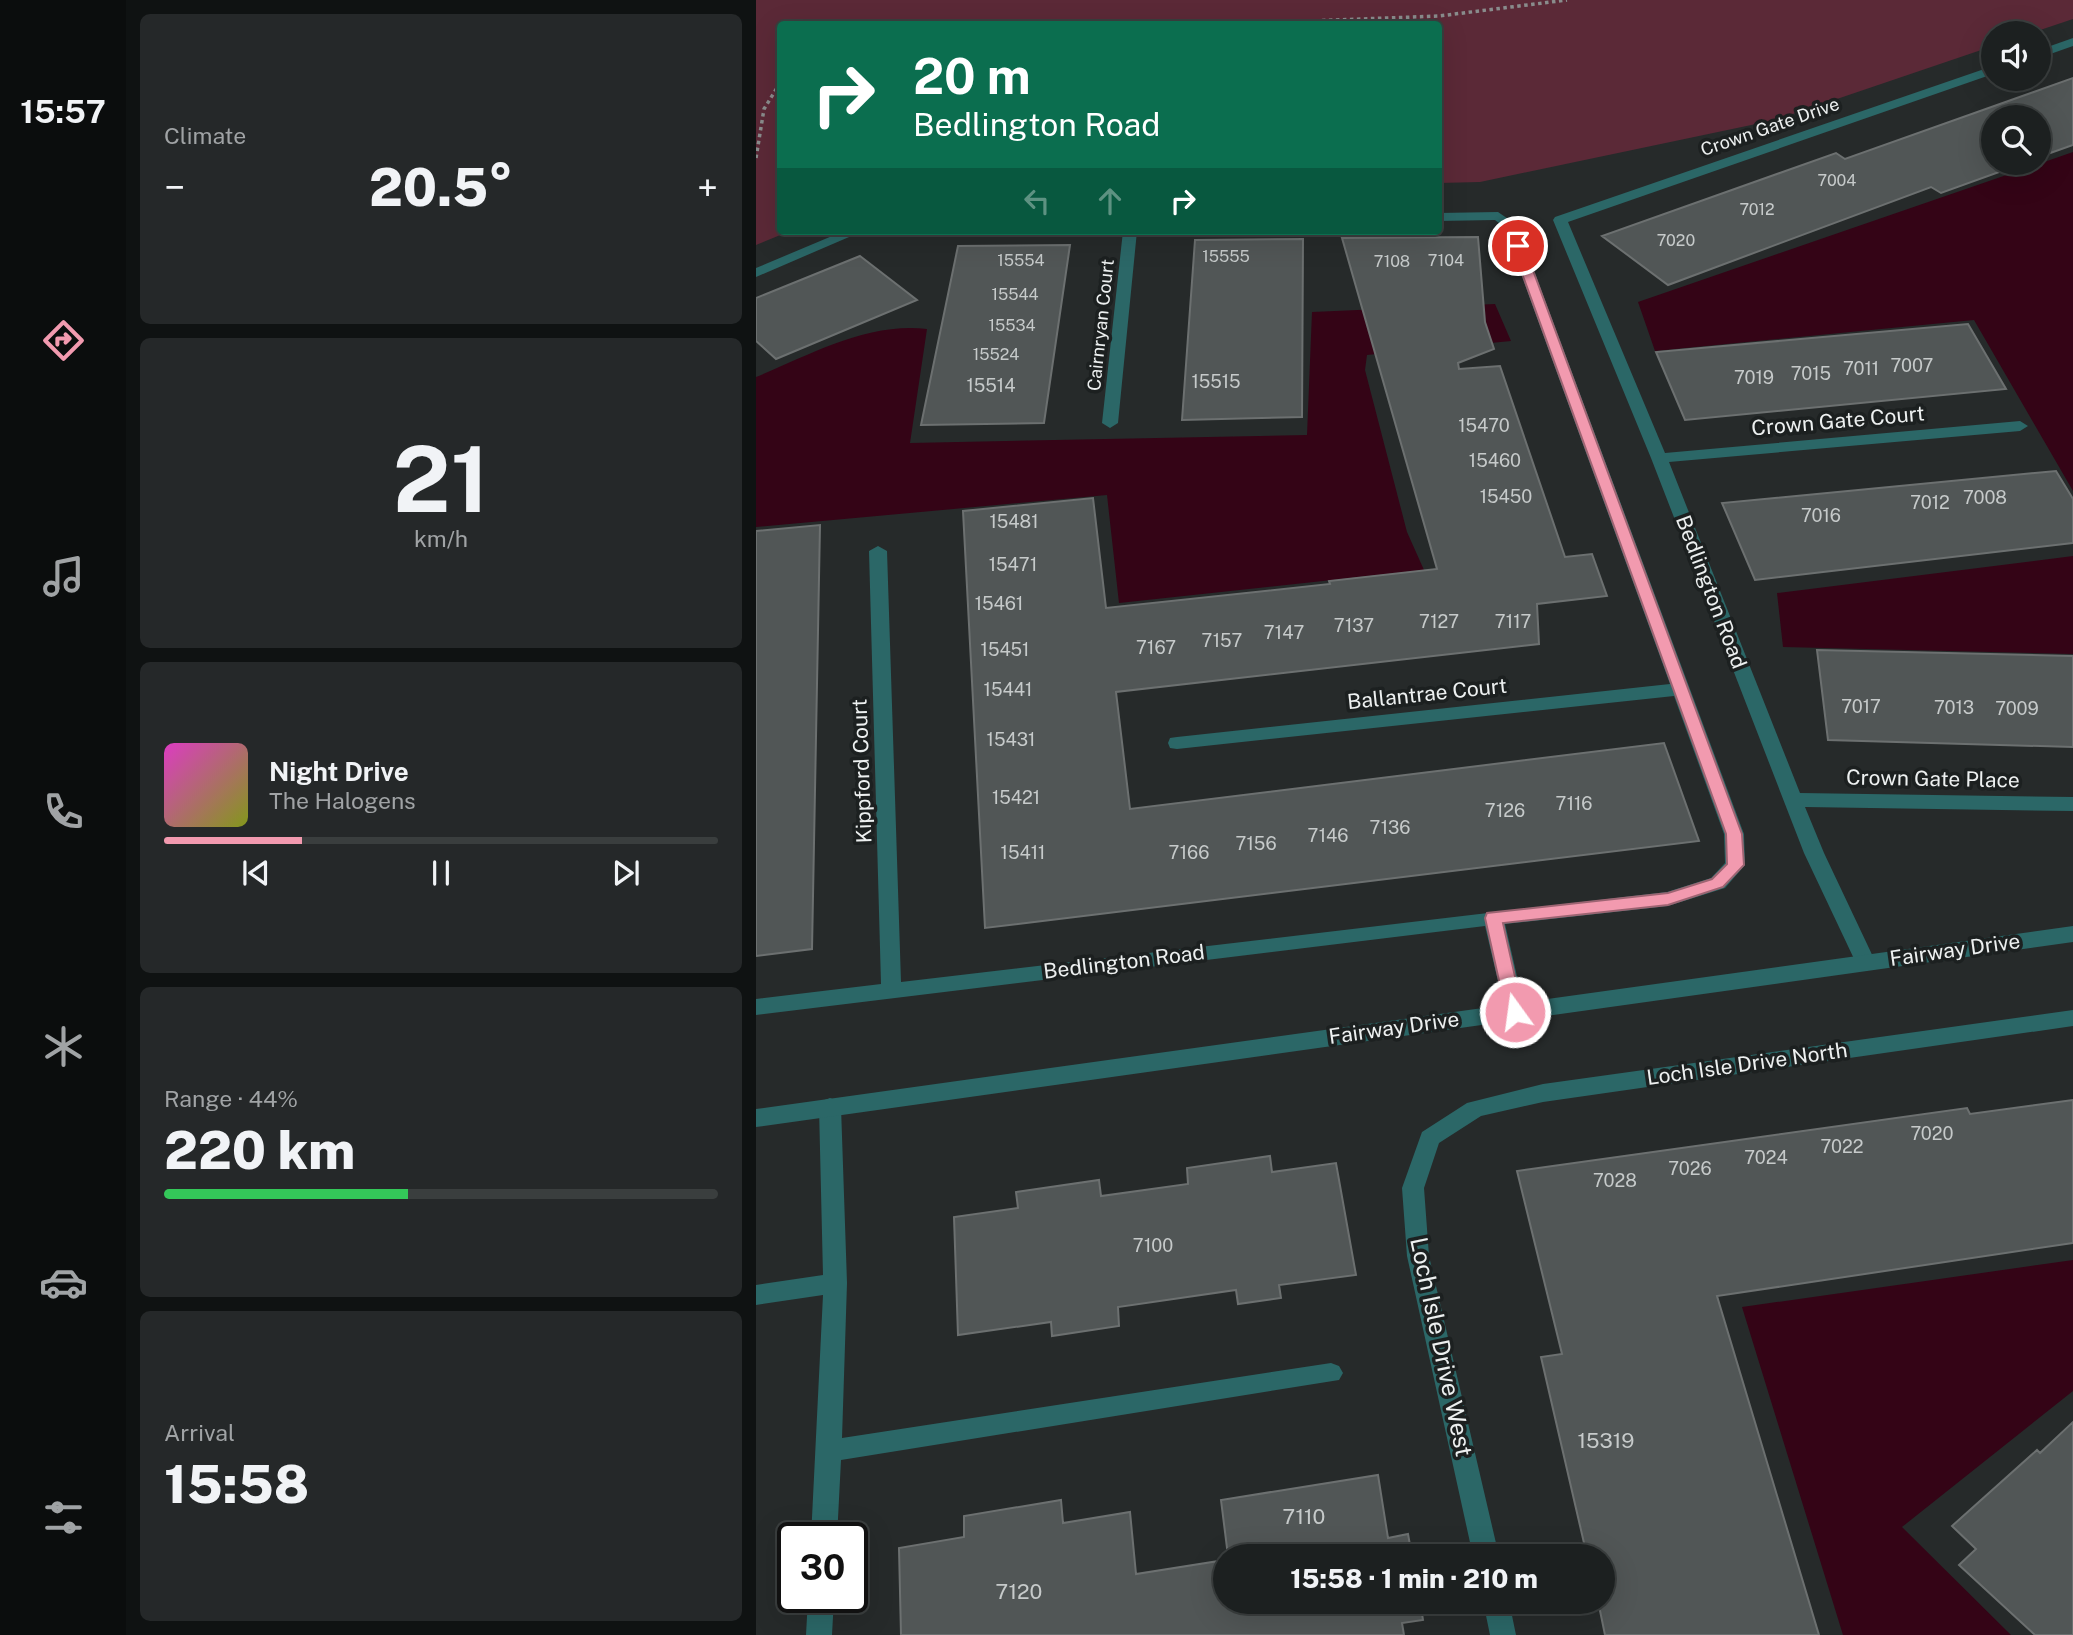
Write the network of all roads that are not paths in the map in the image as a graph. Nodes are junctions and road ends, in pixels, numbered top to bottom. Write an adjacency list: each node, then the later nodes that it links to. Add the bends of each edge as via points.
1 (2073, 42): 2 (street)
2 (2051, 50)
3 (1981, 74): 5 (street, Crown Gate Drive)
4 (1442, 217): 13 (street, Bedlington Road, via 1498,216 1510,225)
5 (1560, 220): 11 (street, Bedlington Road)
6 (846, 235): 8 (street)
7 (1130, 235): 9 (street, Cairnryan Court)
8 (756, 273)
9 (1110, 423)
10 (2020, 426): 11 (street, Crown Gate Court)
11 (1659, 458): 15 (street, Bedlington Road)
12 (878, 551): 20 (street, Kippford Court)
13 (1681, 689): 14 (street, Ballantrae Court); 17 (street, Bedlington Road, via 1734,834 1735,865 1718,883 1668,899)
14 (1177, 743)
15 (1793, 800): 16 (street, Crown Gate Place); 19 (street, Bedlington Road)
16 (2073, 804)
17 (1493, 918): 20 (street, Bedlington Road); 22 (street)
18 (2073, 934): 19 (street, Fairway Drive)
19 (1866, 962): 22 (street, Fairway Drive)
20 (891, 990): 21 (street, Bedlington Road)
21 (756, 1007)
22 (1515, 1012): 24 (street, Fairway Drive)
23 (2073, 1018): 26 (street, Loch Isle Drive North, via 1543,1093 1475,1109)
24 (830, 1107): 25 (street, Fairway Drive); 27 (street)
25 (756, 1118)
26 (1430, 1138): 32 (street, Loch Isle Drive West, via 1413,1188 1418,1256)
27 (835, 1283): 28 (street); 30 (street)
28 (756, 1295)
29 (1331, 1373): 30 (street)
30 (829, 1451): 31 (street)
31 (825, 1522)
32 (1483, 1544)
33 (820, 1613): 35 (street)
34 (1499, 1614): 36 (street)
35 (819, 1635)
36 (1503, 1635)

